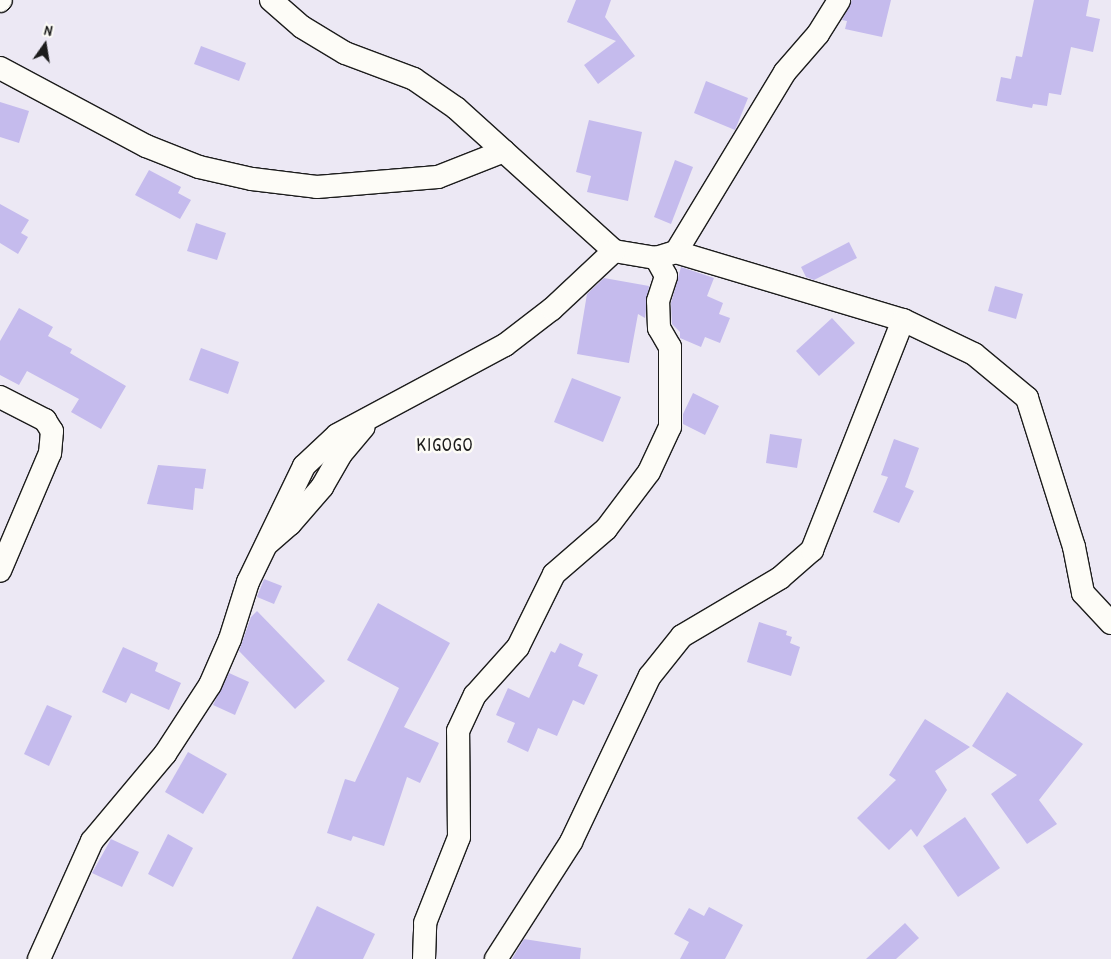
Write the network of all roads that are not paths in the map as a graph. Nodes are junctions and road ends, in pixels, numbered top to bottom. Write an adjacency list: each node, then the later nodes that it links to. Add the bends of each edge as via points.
1 (271, 0): 4 (street, via 302,27 346,53 414,79 456,108)
2 (839, 0): 6 (street, via 818,34 785,72)
3 (0, 68): 4 (street, via 146,146 199,167 252,179 317,187 438,177)
4 (504, 151): 5 (street)
5 (614, 251): 6 (street); 11 (street, via 552,309 505,345 337,435 304,466 264,546 210,685 165,754 92,841)
6 (666, 255): 7 (street); 12 (street, via 666,276 658,301 659,328 670,347 670,427 650,472 606,529 554,574 518,647 475,695 458,732 459,837 424,923)
7 (903, 320): 10 (street, via 974,354 1027,398 1074,547 1083,593); 13 (street, via 812,550 780,578 682,636 650,676 571,842)
8 (0, 397): 9 (street, via 46,420 52,431 50,453)
9 (0, 571)
10 (1111, 623)
11 (39, 959)
12 (424, 959)
13 (496, 959)

